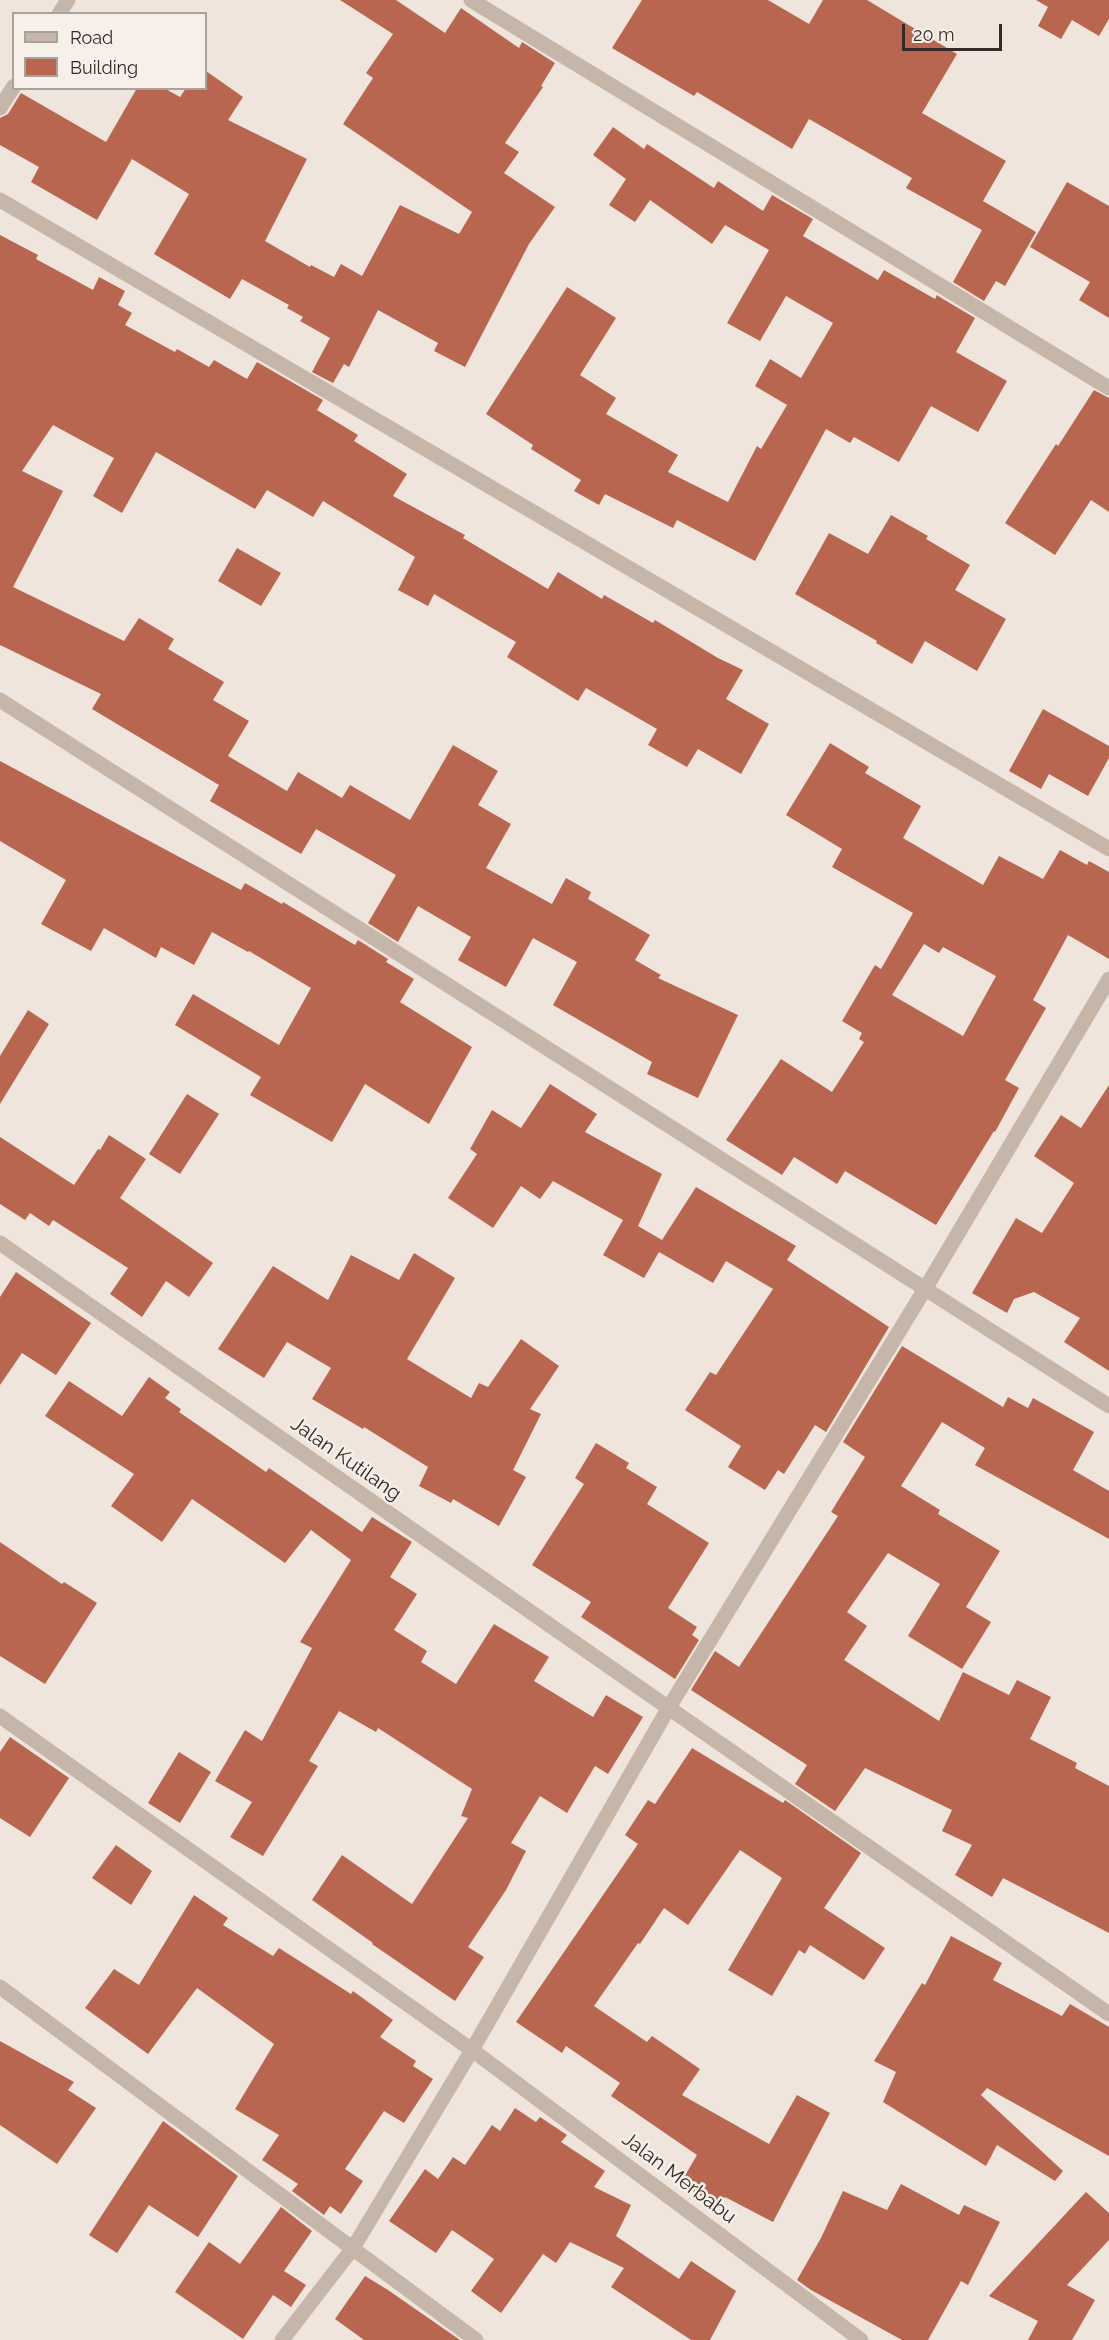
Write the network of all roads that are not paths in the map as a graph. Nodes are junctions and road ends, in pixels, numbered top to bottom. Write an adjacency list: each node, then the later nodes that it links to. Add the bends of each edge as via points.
1 (471, 0): 5 (street)
2 (12, 89): 3 (street)
3 (0, 108)
4 (0, 200): 7 (street)
5 (1109, 388)
6 (0, 700): 10 (street)
7 (1109, 849)
8 (1109, 979): 10 (street)
9 (0, 1244): 12 (street, Jalan Kutilang)
10 (925, 1289): 11 (street); 12 (street)
11 (1109, 1406)
12 (668, 1709): 15 (street, Jalan Kutilang); 16 (street)
13 (0, 1716): 16 (street, Jalan Merbabu)
14 (0, 1986): 17 (street)
15 (1109, 2014)
16 (472, 2050): 17 (street); 20 (street, Jalan Merbabu)
17 (353, 2248): 18 (street); 19 (street)
18 (282, 2340)
19 (476, 2340)
20 (861, 2340)

